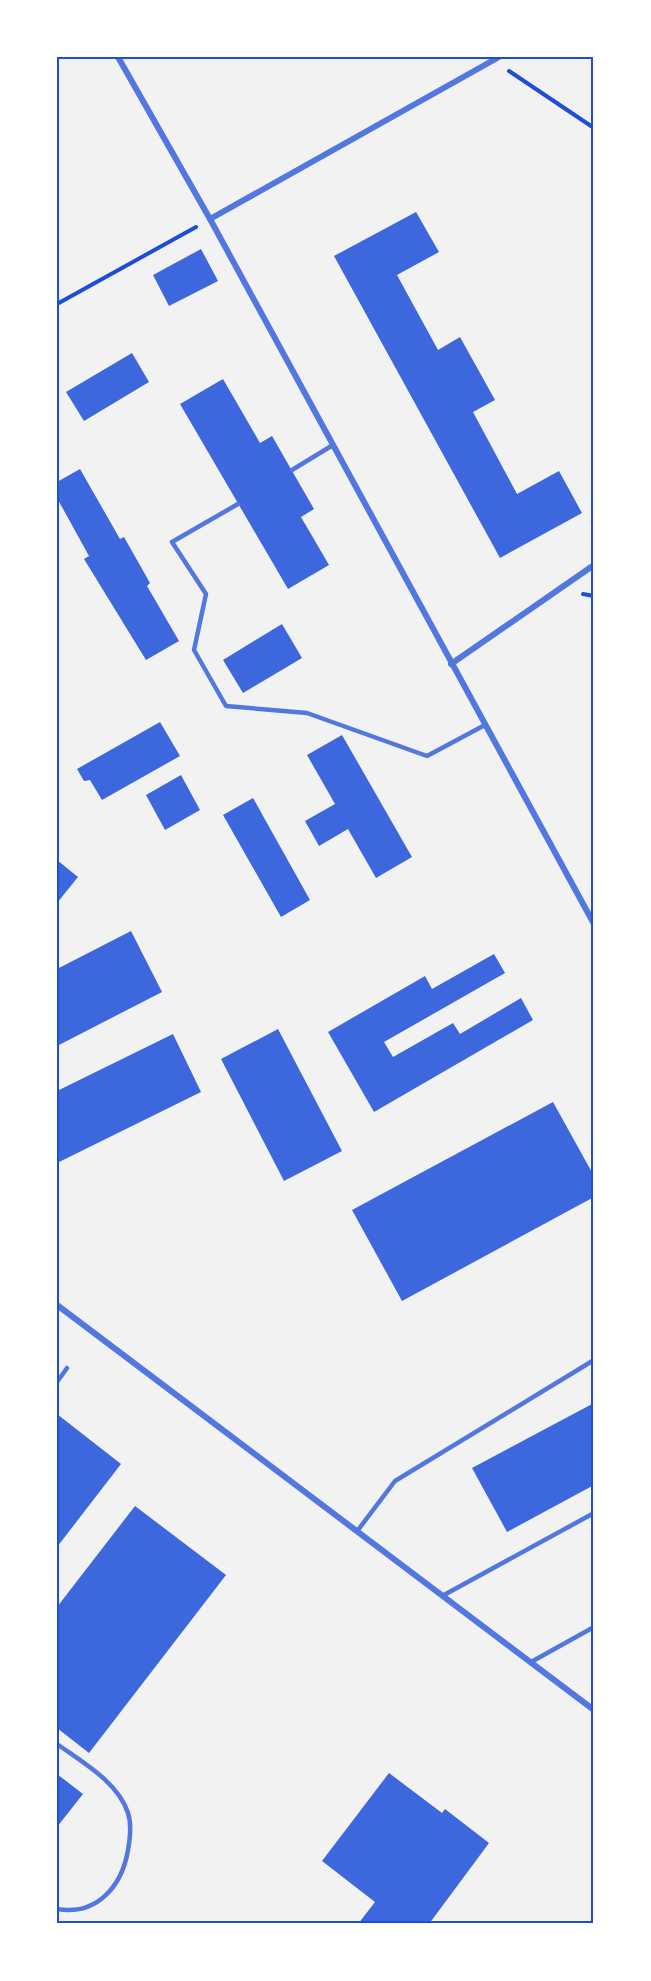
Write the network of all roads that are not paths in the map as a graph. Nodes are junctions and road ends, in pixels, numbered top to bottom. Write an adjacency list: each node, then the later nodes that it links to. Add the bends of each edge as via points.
1 (118, 57): 3 (street)
2 (496, 59): 3 (street)
3 (210, 219): 4 (street)
4 (333, 445): 5 (lane); 8 (street)
5 (292, 470)
6 (238, 504): 9 (lane, via 172,542 206,594 194,650 226,706 307,713 427,756)
7 (594, 565): 8 (street)
8 (451, 664): 9 (street)
9 (485, 725): 10 (street)
10 (594, 924)
11 (57, 1305): 16 (street)
12 (594, 1360): 16 (lane, via 395,1481)
13 (67, 1368): 14 (lane)
14 (57, 1382)
15 (594, 1513): 17 (lane)
16 (358, 1530): 17 (street)
17 (444, 1595): 19 (street)
18 (594, 1627): 19 (lane)
19 (531, 1662): 20 (street)
20 (594, 1710)
21 (57, 1744): 22 (lane, via 99,1775 118,1795 129,1814 130,1836 120,1879 106,1896 91,1907)
22 (57, 1909)

